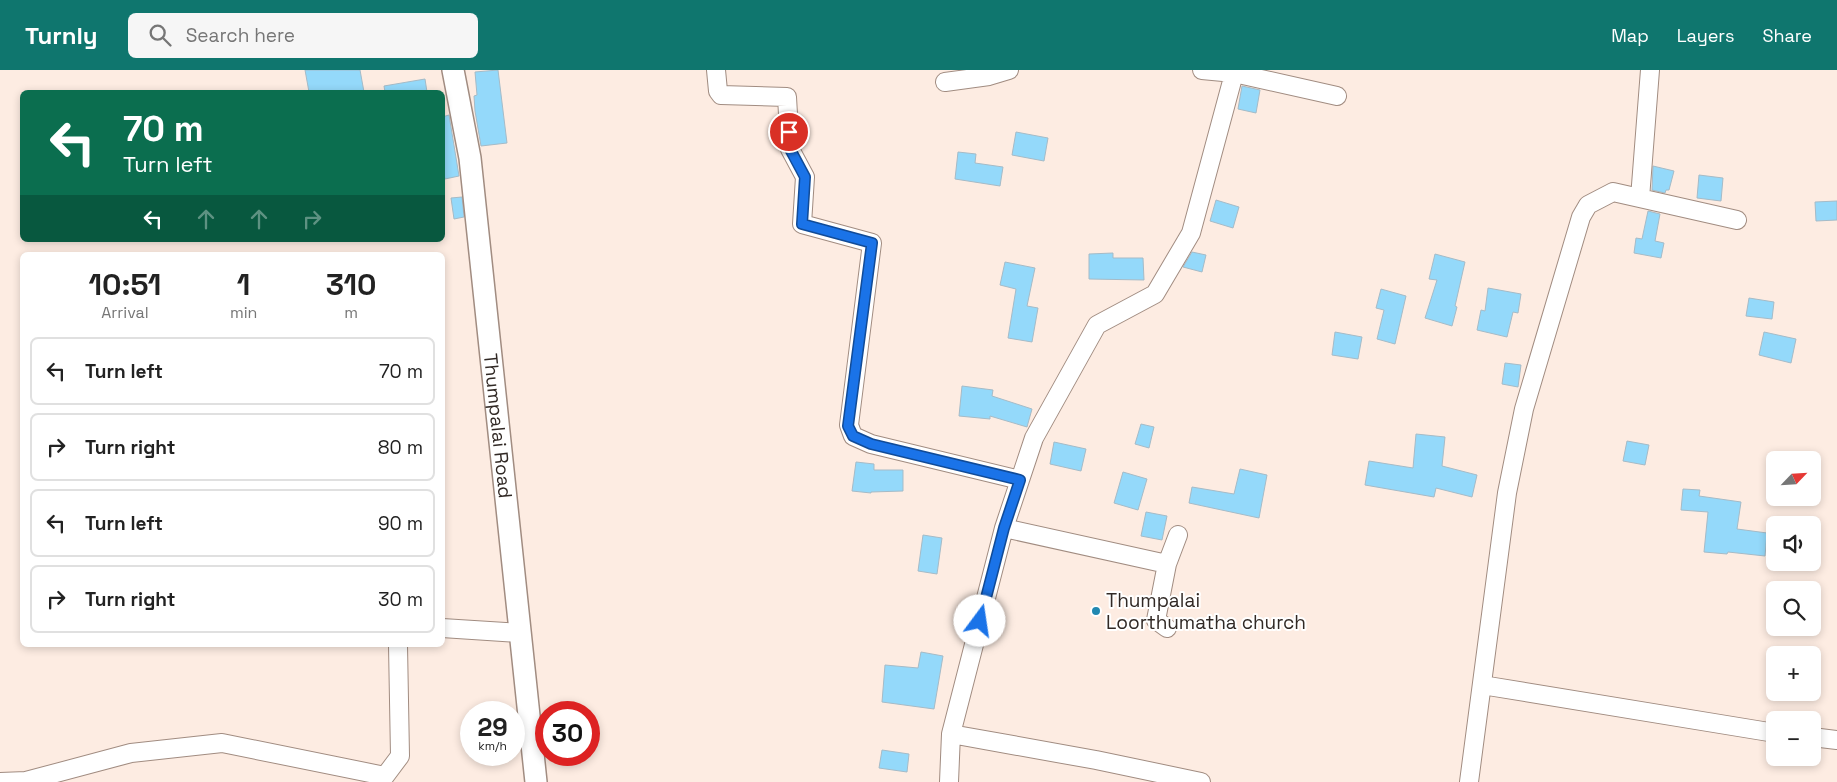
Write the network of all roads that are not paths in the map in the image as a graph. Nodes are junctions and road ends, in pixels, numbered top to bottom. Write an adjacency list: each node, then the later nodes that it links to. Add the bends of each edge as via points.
1 (453, 70): 17 (street, Thumpalai Road, via 470,158)
2 (716, 70): 11 (street, via 721,95 787,97 790,149 805,177 802,224 872,243 848,426 853,436 871,444)
3 (1009, 70): 7 (street)
4 (1202, 70): 6 (street)
5 (1650, 70): 9 (street)
6 (1235, 71): 8 (street); 11 (street, via 1191,233 1154,294 1097,325 1034,438)
7 (944, 82)
8 (1337, 96)
9 (1640, 198): 10 (street); 19 (street, via 1613,192 1588,205 1581,217 1522,419 1507,492)
10 (1737, 220)
11 (1020, 480): 12 (street)
12 (1004, 528): 14 (street); 21 (street)
13 (1178, 534): 14 (street)
14 (1167, 564): 16 (street, via 1156,620)
15 (445, 628): 17 (street)
16 (1167, 628)
17 (520, 633): 25 (street, Thumpalai Road)
18 (398, 647): 24 (street, via 400,756 385,776 222,743 131,753 26,780)
19 (1482, 685): 20 (street); 28 (street)
20 (1766, 732)
21 (951, 734): 26 (street); 27 (street)
22 (1821, 738): 23 (street)
23 (1837, 740)
24 (0, 782)
25 (536, 782)
26 (949, 782)
27 (1201, 782)
28 (1469, 782)

